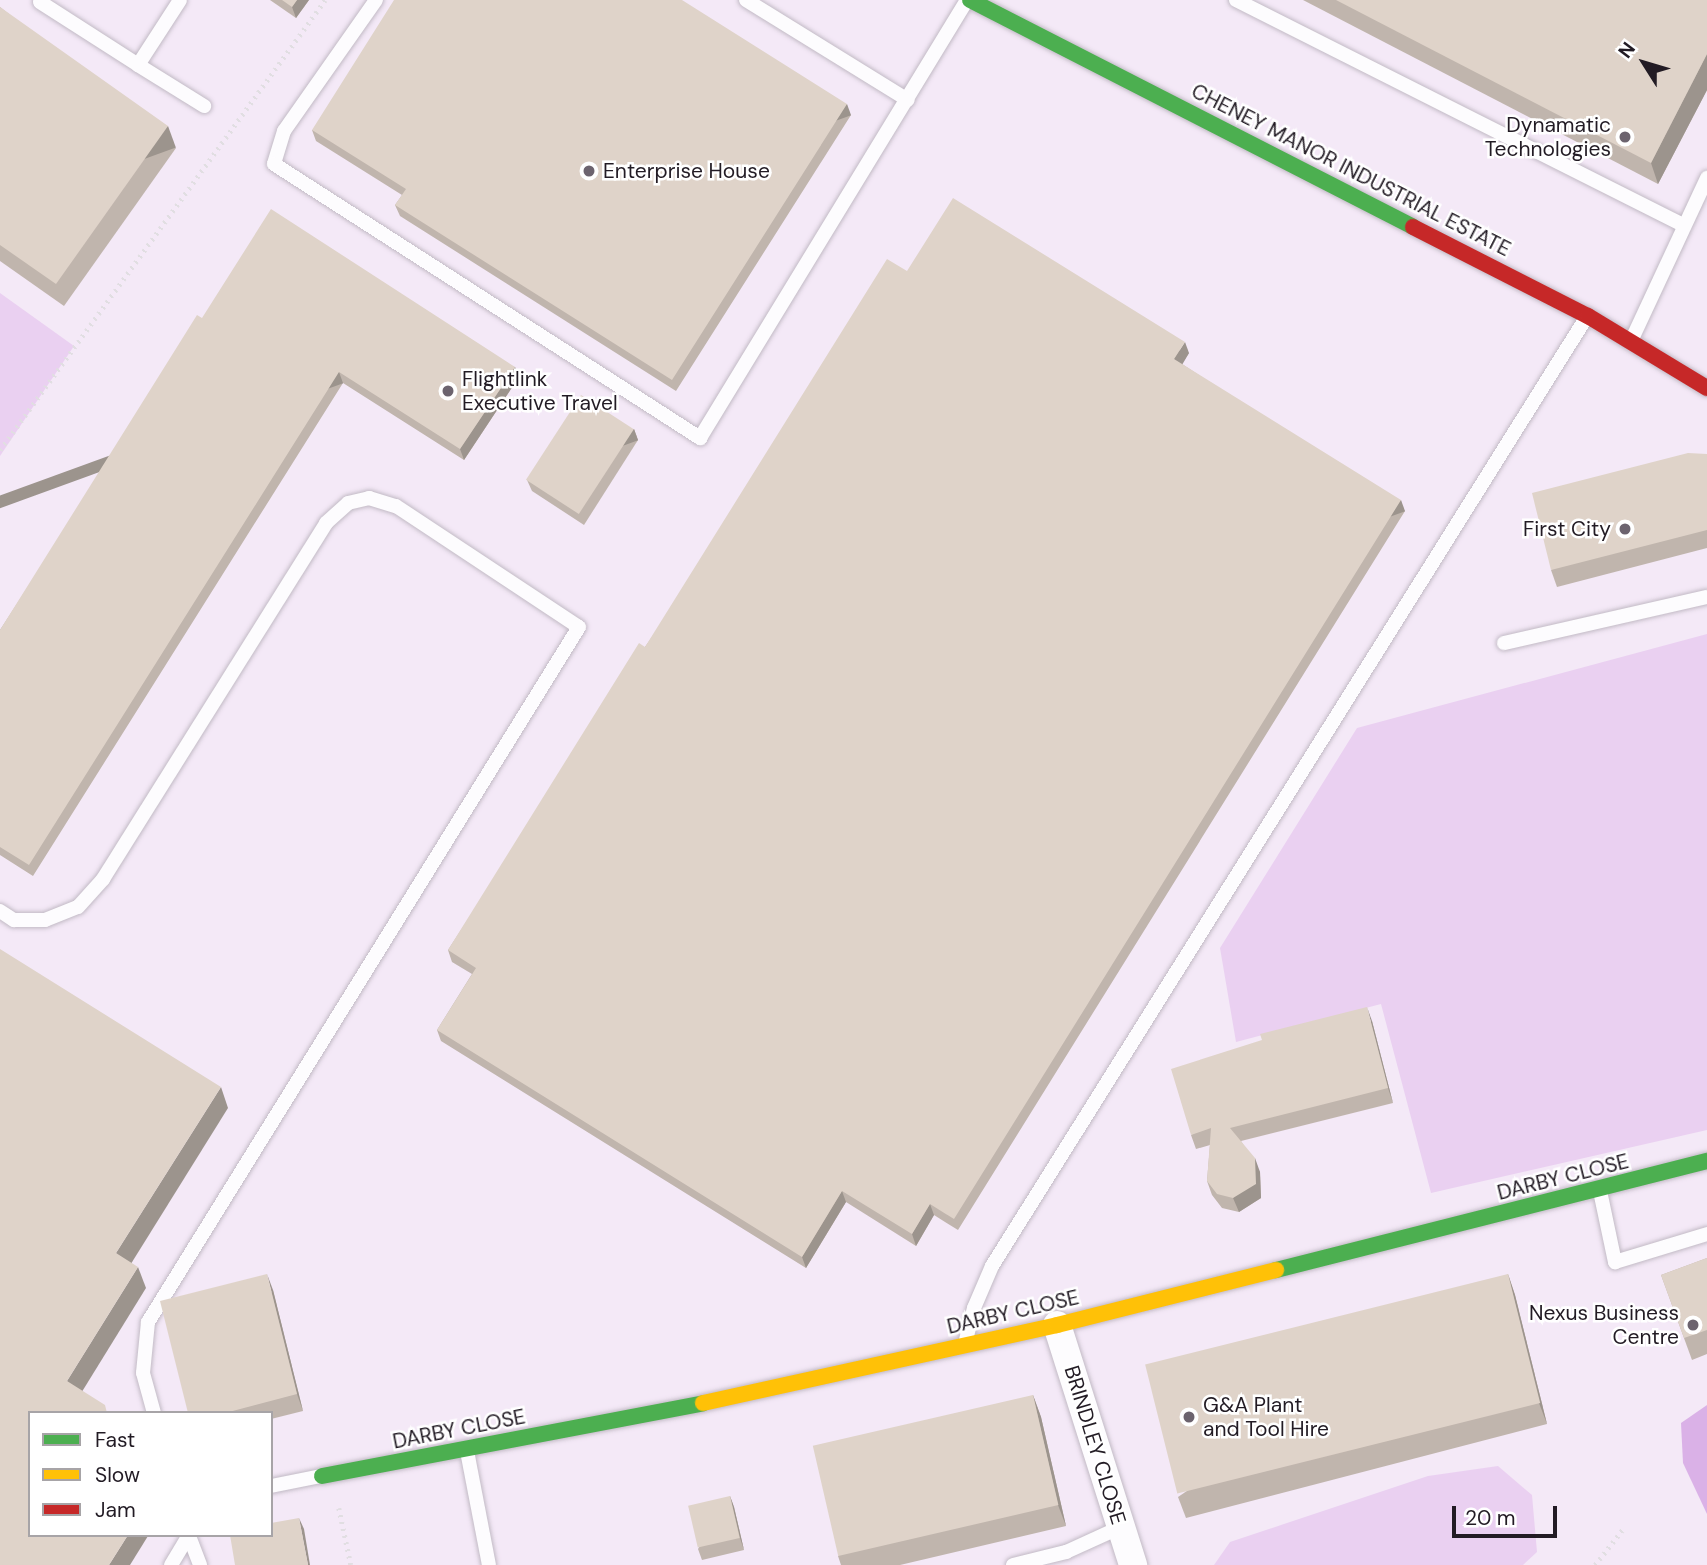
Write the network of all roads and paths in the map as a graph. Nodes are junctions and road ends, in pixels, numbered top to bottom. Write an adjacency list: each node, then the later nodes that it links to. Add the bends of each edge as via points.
1 (325, 0): 16 (path)
2 (376, 0): 9 (lane, via 284,131 274,164 700,438)
3 (746, 0): 9 (lane)
4 (968, 0): 9 (lane); 13 (street, CHENEY MANOR INDUSTRIAL ESTATE)
5 (1236, 0): 12 (lane)
6 (178, 1): 8 (lane)
7 (40, 2): 8 (lane)
8 (138, 65): 10 (lane)
9 (908, 100)
10 (204, 106)
11 (1707, 178): 12 (lane)
12 (1683, 225): 14 (lane)
13 (1588, 316): 14 (street, CHENEY MANOR INDUSTRIAL ESTATE); 24 (lane, via 992,1266)
14 (1631, 341): 15 (street, CHENEY MANOR INDUSTRIAL ESTATE)
15 (1707, 388)
16 (0, 450)
17 (1707, 597): 18 (lane)
18 (1504, 643)
19 (0, 911): 25 (lane, via 14,920 45,920 78,907 103,880 327,523 348,503 369,498 396,506 579,627 148,1322 143,1373)
20 (1707, 1161): 21 (street, DARBY CLOSE)
21 (1600, 1190): 22 (lane, via 1615,1262); 23 (street, DARBY CLOSE)
22 (1707, 1234)
23 (1058, 1325): 24 (street, DARBY CLOSE); 30 (street, BRINDLEY CLOSE)
24 (965, 1345): 26 (street, DARBY CLOSE)
25 (153, 1411)
26 (467, 1450): 27 (street, DARBY CLOSE); 37 (lane)
27 (322, 1476): 28 (lane)
28 (273, 1486)
29 (338, 1500): 36 (path)
30 (1121, 1527): 38 (lane, via 1066,1552); 39 (street, BRINDLEY CLOSE)
31 (1623, 1529): 40 (path)
32 (188, 1537): 34 (lane)
33 (189, 1537): 35 (lane)
34 (171, 1565)
35 (200, 1565)
36 (351, 1565)
37 (488, 1565)
38 (1013, 1565)
39 (1133, 1565)
40 (1595, 1565)

